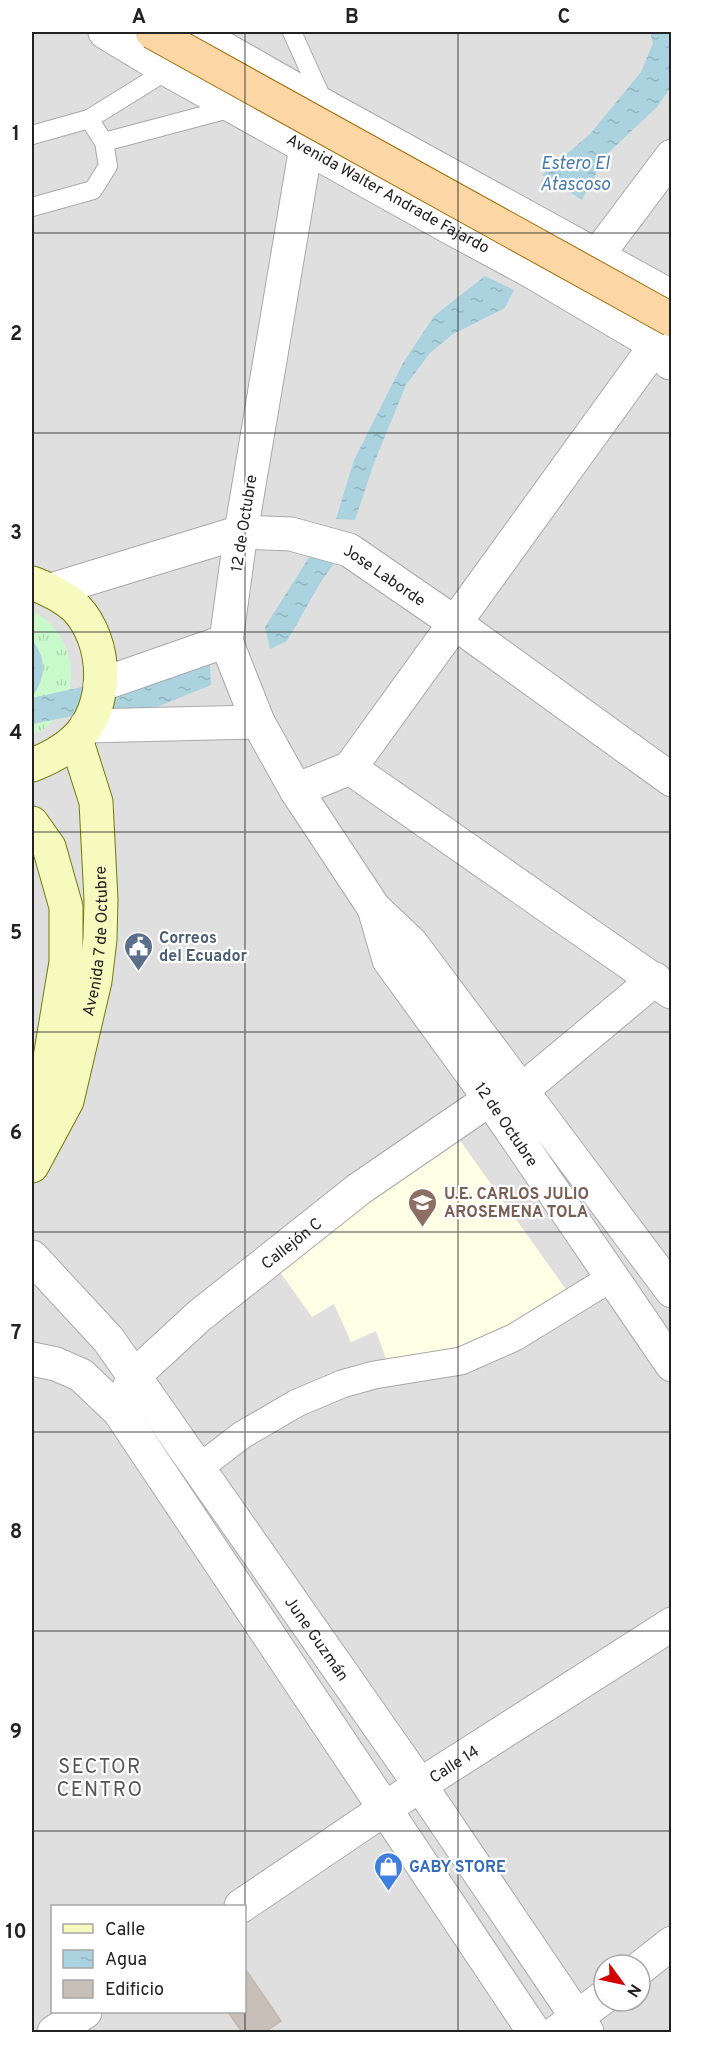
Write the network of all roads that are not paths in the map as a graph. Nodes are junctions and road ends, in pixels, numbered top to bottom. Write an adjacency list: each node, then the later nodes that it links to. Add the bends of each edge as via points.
1 (105, 32): 5 (street, Avenida Walter Andrade Fajardo)
2 (152, 32): 16 (main road, Avenida Walter Andrade Fajardo, bridge)
3 (195, 32): 7 (street)
4 (292, 32): 7 (lane)
5 (168, 70): 6 (street, Avenida Walter Andrade Fajardo); 8 (lane)
6 (236, 107): 10 (lane); 11 (street, Avenida Walter Andrade Fajardo)
7 (326, 107): 11 (street, 12 de Octubre); 14 (street)
8 (89, 119): 9 (lane); 10 (lane)
9 (32, 135)
10 (104, 142): 13 (lane, via 108,166 93,190)
11 (306, 147): 16 (street, Avenida Walter Andrade Fajardo); 17 (street, 12 de Octubre)
12 (672, 156): 14 (street)
13 (32, 207)
14 (596, 257): 15 (street)
15 (672, 297)
16 (668, 345): 19 (street)
17 (241, 532): 18 (street, Jose Laborde); 19 (street, Jose Laborde, via 291,534 349,550); 20 (street, 12 de Octubre)
18 (41, 587): 21 (main road, via 76,608 91,631 100,657)
19 (455, 623): 25 (street); 26 (street, Jose Laborde)
20 (226, 641): 21 (street); 22 (street, 12 de Octubre)
21 (100, 685): 23 (main road, via 94,711)
22 (258, 722): 23 (street); 27 (street, 12 de Octubre)
23 (81, 733): 24 (main road, via 52,758); 31 (main road, Avenida 7 de Octubre, via 96,802 100,939 95,981 67,1101)
24 (32, 765)
25 (350, 768): 27 (street); 29 (street)
26 (672, 780)
27 (296, 790): 30 (street, 12 de Octubre, via 374,908 389,960)
28 (32, 823): 31 (main road, Avenida 7 de Octubre, via 49,847 66,907 66,962 44,1095)
29 (663, 986): 30 (street, Callejón C)
30 (506, 1095): 33 (street, 12 de Octubre); 34 (street, 12 de Octubre); 37 (street, Callejón C, via 359,1189 199,1316)
31 (39, 1152)
32 (32, 1257): 37 (street, June Guzmán, via 108,1340)
33 (611, 1278): 36 (street, 12 de Octubre); 39 (street, via 515,1337 461,1361 353,1381 297,1403 242,1435)
34 (672, 1291)
35 (32, 1359): 38 (street, via 81,1375)
36 (672, 1365)
37 (134, 1376): 38 (street, Callejón C); 39 (street, June Guzmán)
38 (119, 1411): 42 (street)
39 (199, 1468): 41 (street, June Guzmán)
40 (672, 1624): 41 (street, Calle 14)
41 (420, 1785): 42 (street, Calle 14); 48 (street, June Guzmán)
42 (384, 1810): 43 (street, Calle 14); 50 (street)
43 (242, 1905)
44 (672, 1943): 45 (street)
45 (652, 1959)
46 (592, 2009): 48 (street)
47 (83, 2013): 49 (street)
48 (574, 2028)
49 (54, 2032)
50 (534, 2032)

